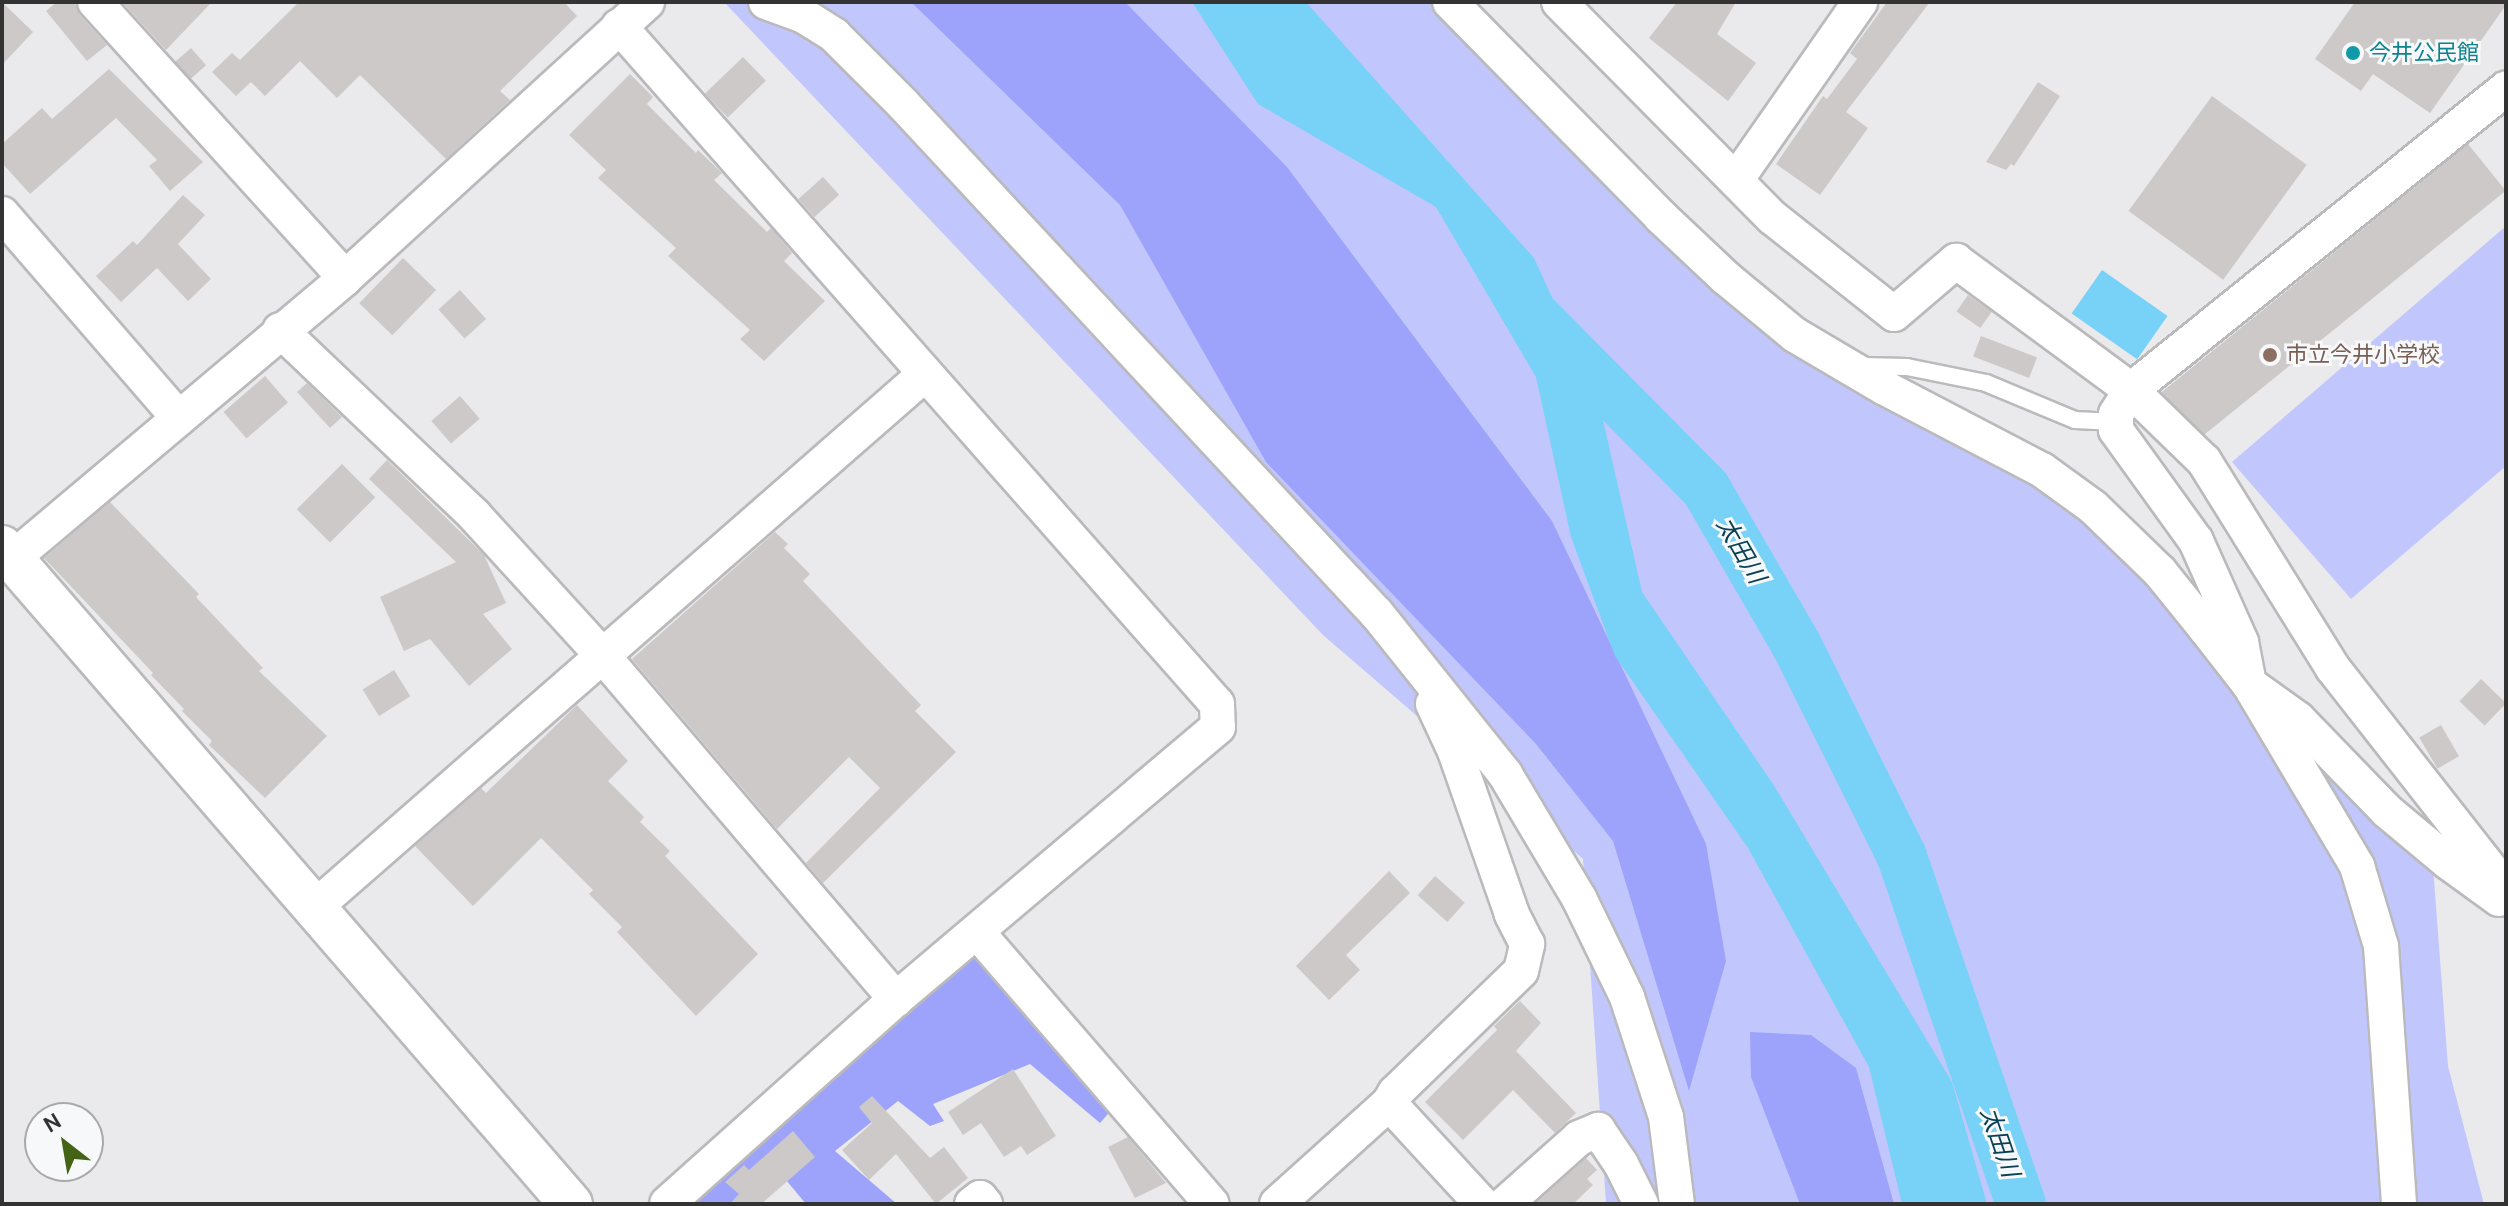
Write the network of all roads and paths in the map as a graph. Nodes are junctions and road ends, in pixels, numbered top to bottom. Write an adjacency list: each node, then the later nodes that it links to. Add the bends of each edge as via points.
1 (95, 2): 11 (street)
2 (647, 2): 7 (street)
3 (766, 2): 20 (street, via 834,35 903,104 1377,614)
4 (1450, 2): 13 (street, via 1726,278 1795,335)
5 (1559, 2): 9 (street)
6 (1860, 2): 9 (street)
7 (619, 26): 11 (street); 14 (street)
8 (2506, 88): 15 (street)
9 (1736, 180): 15 (street, via 1773,218 1894,314 1956,261)
10 (2, 214): 16 (street)
11 (345, 278): 12 (street)
12 (280, 330): 16 (street); 19 (street, via 475,516)
13 (1849, 366): 17 (lane, via 1907,367 1986,383 2075,420); 21 (street, via 2042,470 2093,507 2160,572)
14 (925, 374): 19 (street); 25 (street, via 1217,704 1218,727)
15 (2131, 390): 17 (street); 22 (street, via 2204,461 2332,667)
16 (179, 418): 18 (street)
17 (2116, 422): 21 (street, via 2128,451 2196,541 2241,642)
18 (8, 553): 24 (street)
19 (602, 655): 24 (street); 26 (street)
20 (1428, 679): 27 (street, via 1428,693 1527,944 1521,971); 37 (street, via 1505,774 1579,898 1627,997 1666,1117)
21 (2249, 684): 23 (street, via 2298,719 2387,811); 38 (street, via 2357,866 2381,946)
22 (2506, 889)
23 (2506, 904)
24 (314, 908): 28 (street)
25 (977, 932): 26 (street); 32 (street)
26 (896, 999): 29 (street)
27 (1389, 1103): 33 (street); 34 (street)
28 (571, 1204)
29 (667, 1204)
30 (972, 1204): 31 (street, via 980,1198)
31 (985, 1204)
32 (1212, 1204)
33 (1277, 1204)
34 (1482, 1204)
35 (1505, 1204): 36 (street, via 1579,1138 1598,1130)
36 (1641, 1204)
37 (1677, 1204)
38 (2399, 1204)

